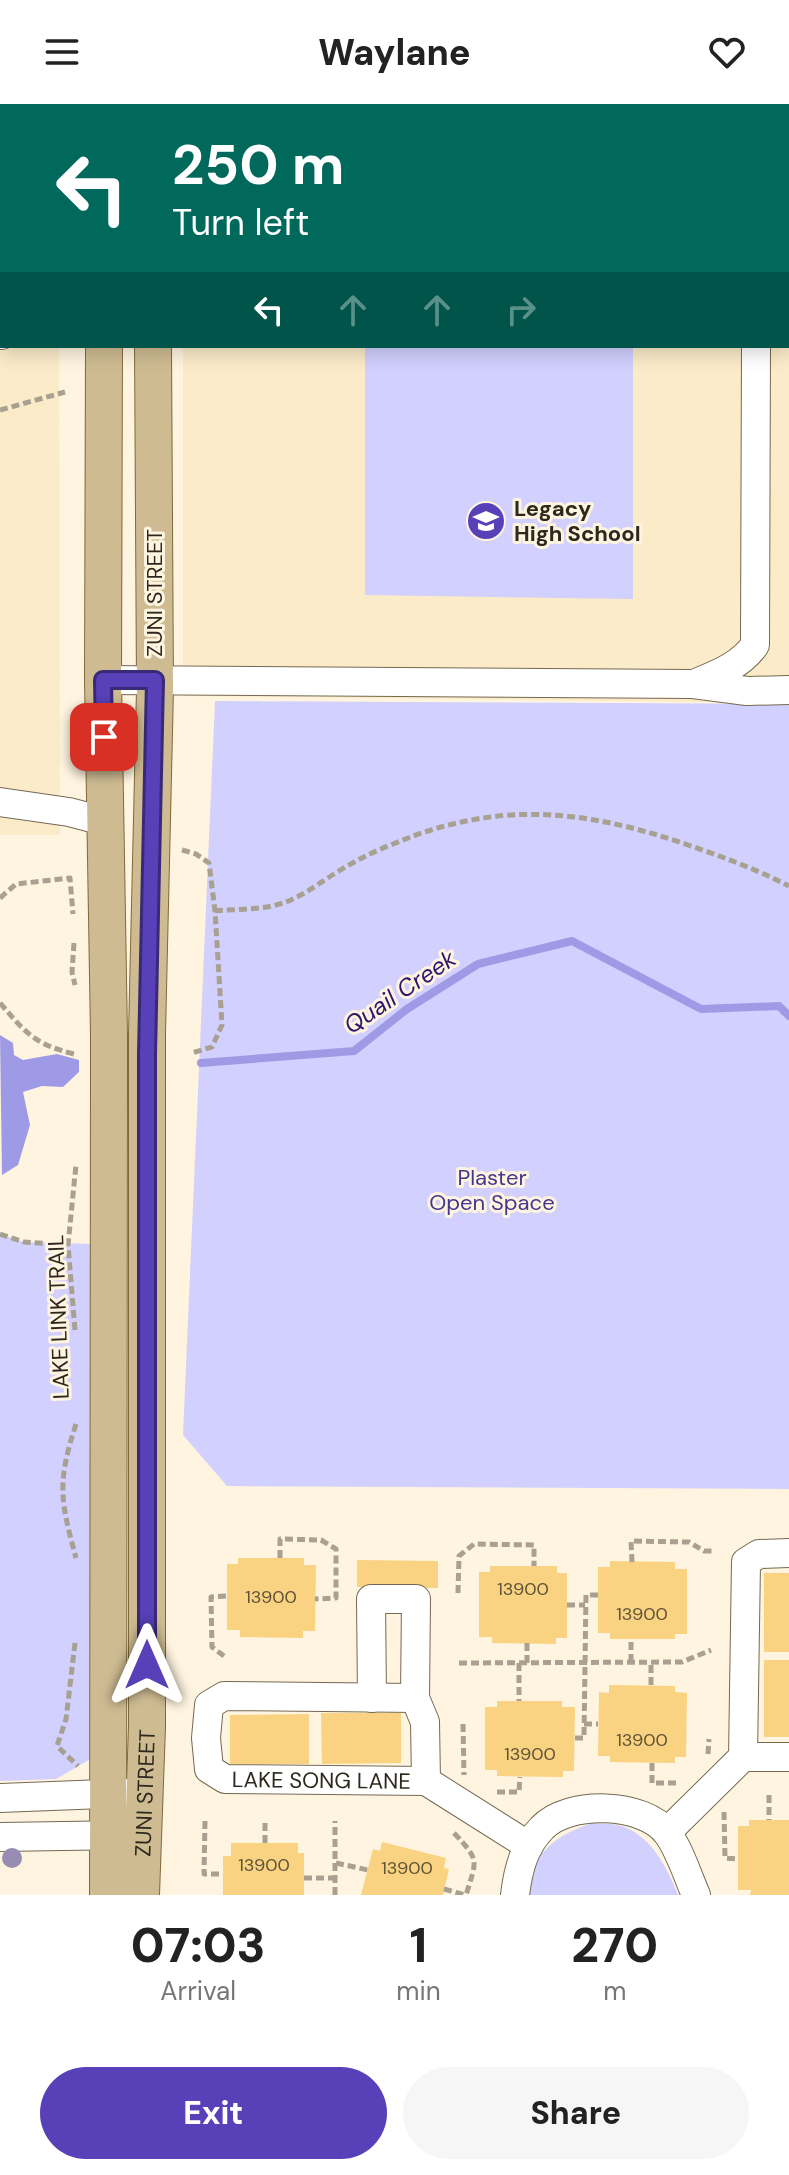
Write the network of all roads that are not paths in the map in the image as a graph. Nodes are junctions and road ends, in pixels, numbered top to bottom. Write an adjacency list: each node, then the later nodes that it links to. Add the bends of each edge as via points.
1 (104, 348): 4 (main road, ZUNI STREET)
2 (153, 348): 5 (main road, ZUNI STREET)
3 (756, 348): 6 (street, via 755,645 726,670)
4 (103, 680): 5 (street); 9 (main road, ZUNI STREET)
5 (155, 680): 6 (street); 16 (main road, ZUNI STREET, bridge, via 147,1034)
6 (693, 684): 7 (street)
7 (789, 690)
8 (0, 802): 9 (street)
9 (107, 822): 17 (main road, ZUNI STREET, bridge)
10 (789, 1553): 13 (street, via 759,1554 746,1562)
11 (372, 1698): 12 (street, LAKE SONG LANE); 12 (street, LAKE SONG LANE, via 371,1599 416,1599); 15 (street, LAKE SONG LANE, via 224,1696 209,1705 209,1769 225,1779)
12 (415, 1698): 15 (street, LAKE SONG LANE, via 425,1722)
13 (743, 1757): 14 (street); 19 (street)
14 (789, 1757)
15 (426, 1781): 22 (street, LAKE SONG LANE)
16 (146, 1792): 17 (street); 20 (main road, ZUNI STREET)
17 (108, 1794): 18 (street); 20 (main road, ZUNI STREET)
18 (0, 1798)
19 (667, 1832): 22 (street, via 614,1807 563,1815 543,1826); 26 (street)
20 (126, 1835): 21 (street); 23 (main road, ZUNI STREET); 24 (main road, ZUNI STREET)
21 (0, 1837)
22 (529, 1846): 25 (street)
23 (108, 1895)
24 (141, 1895)
25 (515, 1895)
26 (696, 1895)

